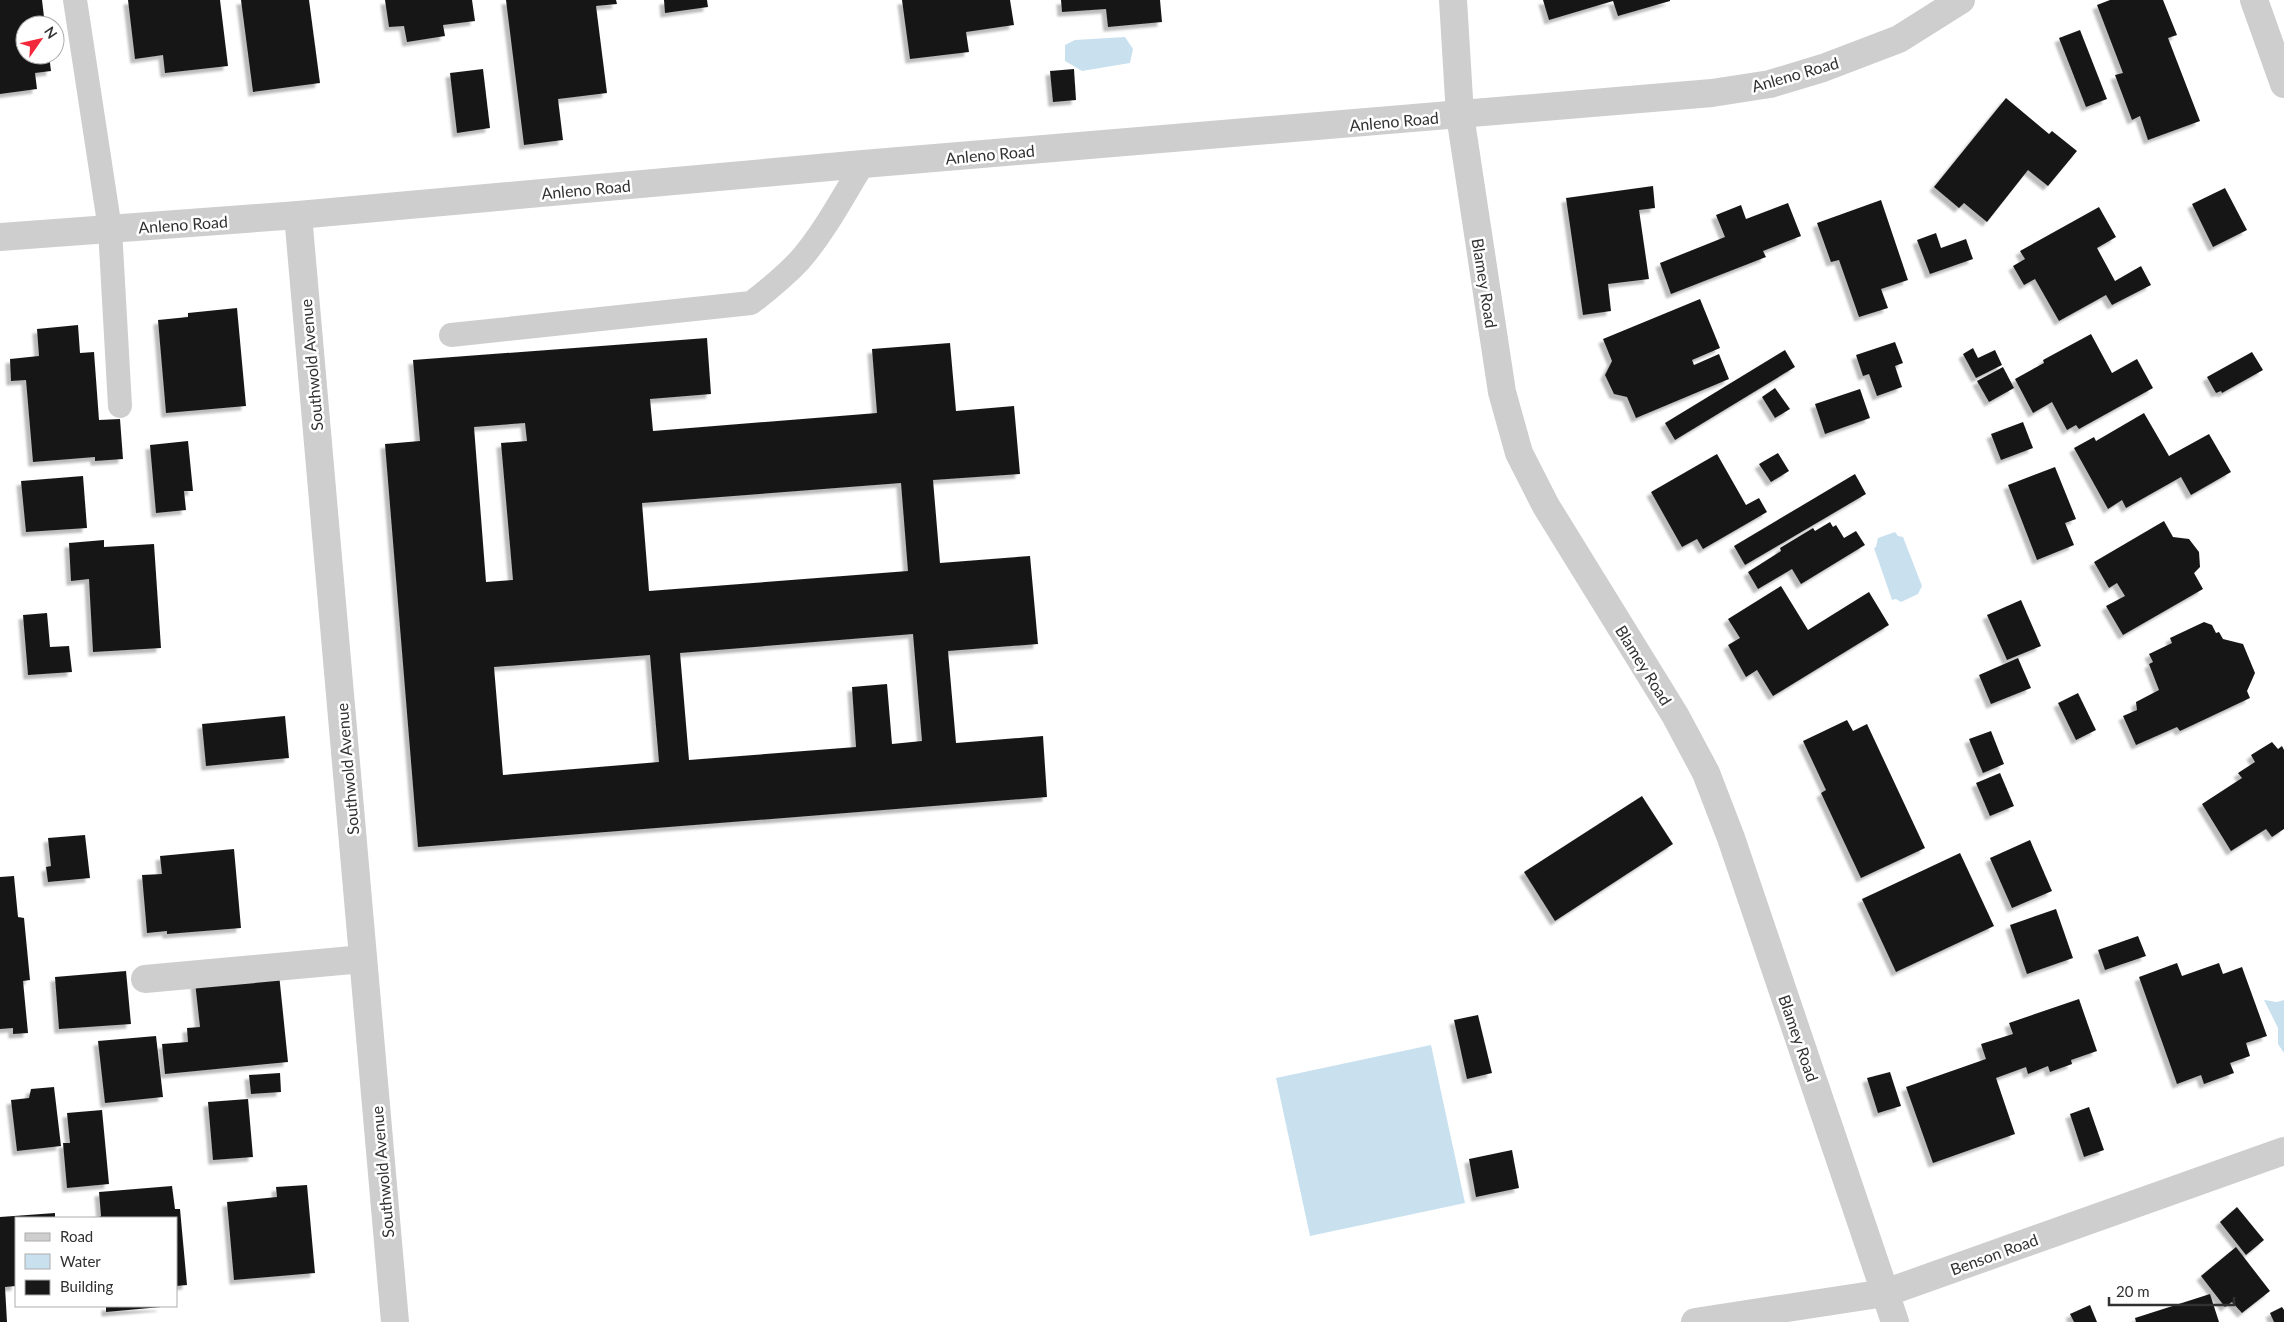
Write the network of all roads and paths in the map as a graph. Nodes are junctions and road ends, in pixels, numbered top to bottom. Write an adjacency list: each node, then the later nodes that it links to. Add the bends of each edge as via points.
1 (74, 0): 9 (lane)
2 (1453, 0): 6 (street, Blamey Road)
3 (1961, 0): 6 (street, Anleno Road, via 1899,39 1770,84 1712,93)
4 (2254, 0): 5 (street)
5 (2284, 84)
6 (1460, 115): 7 (street, Anleno Road); 16 (street, Blamey Road, via 1502,392 1519,453 1546,506 1675,715 1706,773)
7 (863, 164): 8 (street, Anleno Road); 11 (lane, via 824,228 800,260 751,303)
8 (298, 215): 9 (street, Anleno Road); 13 (street, Southwold Avenue)
9 (110, 229): 10 (street, Anleno Road); 12 (lane)
10 (0, 237)
11 (451, 335)
12 (120, 406)
13 (364, 959): 14 (street); 17 (street, Southwold Avenue)
14 (145, 979)
15 (2284, 1151): 16 (street, Benson Road)
16 (1885, 1293): 18 (street, Benson Road); 19 (street, Blamey Road)
17 (395, 1322)
18 (1695, 1322)
19 (1895, 1322)

